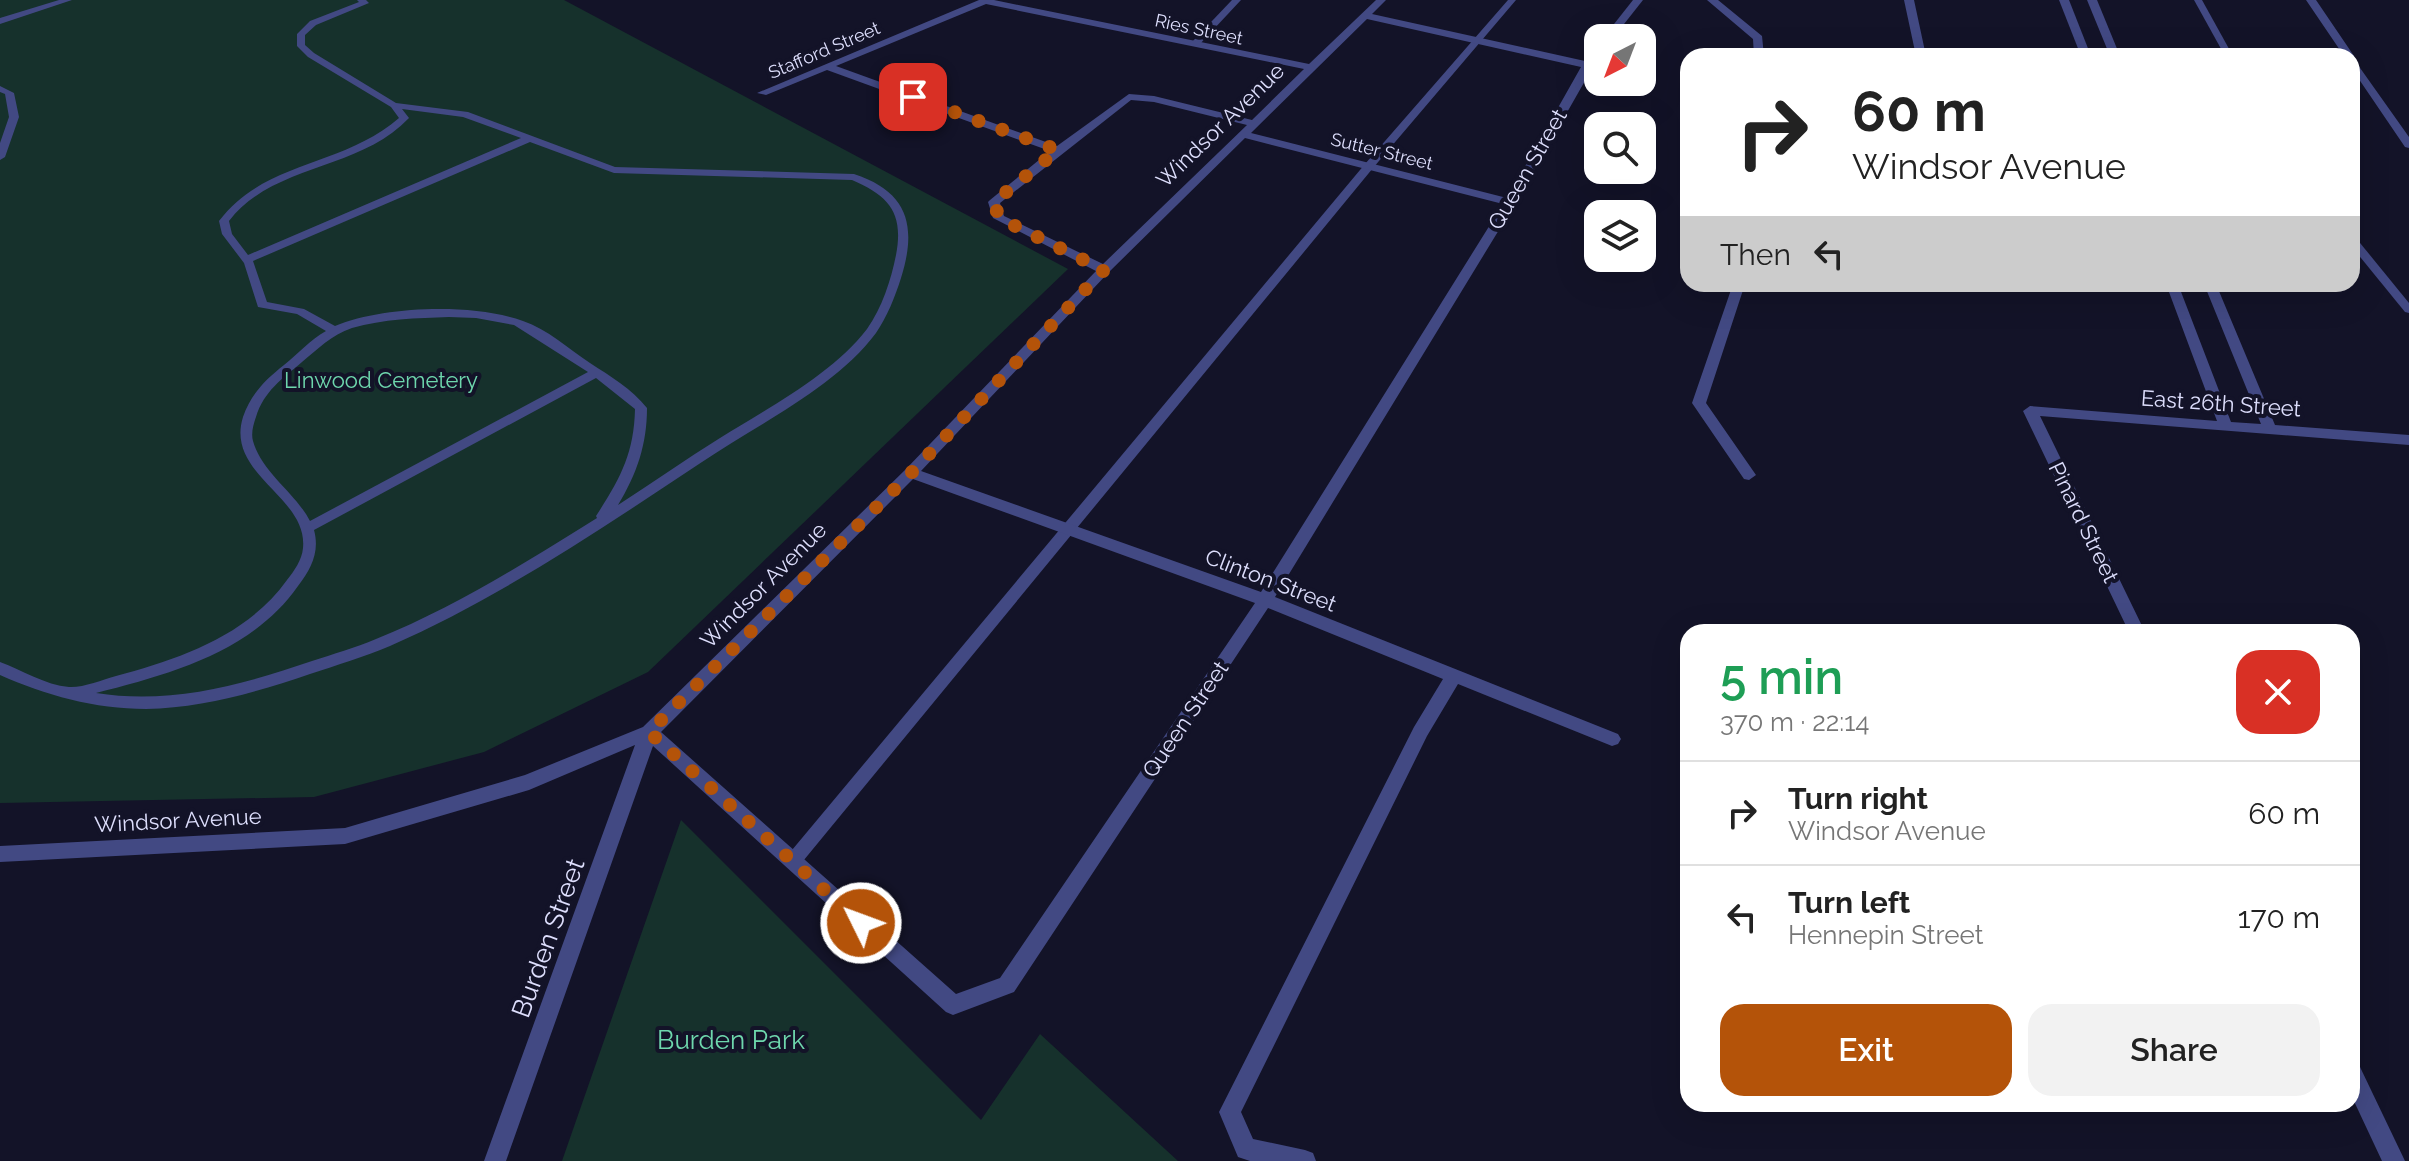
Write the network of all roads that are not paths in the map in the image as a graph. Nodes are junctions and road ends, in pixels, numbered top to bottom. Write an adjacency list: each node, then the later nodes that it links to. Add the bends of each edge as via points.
1 (68, 0): 15 (lane)
2 (361, 0): 32 (lane, via 365,3 313,23 301,34 301,46)
3 (986, 0): 18 (street, Ries Street); 26 (street, Stafford Street)
4 (1237, 0): 18 (lane)
5 (1381, 0): 14 (street, Windsor Avenue)
6 (1512, 0): 17 (lane)
7 (1638, 0): 16 (street)
8 (1712, 0): 19 (street, via 1758,38)
9 (1909, 0): 20 (street)
10 (2064, 0): 21 (street)
11 (2092, 0): 22 (street)
12 (2198, 0): 23 (lane)
13 (2311, 0): 24 (street)
14 (1366, 16): 17 (street); 27 (street, Windsor Avenue)
15 (0, 21)
16 (1619, 24)
17 (1478, 41): 25 (street); 39 (lane)
18 (1195, 44): 27 (street, Ries Street)
19 (1759, 48)
20 (1919, 48)
21 (2083, 48)
22 (2112, 48)
23 (2225, 48)
24 (2343, 48)
25 (1584, 64)
26 (826, 66): 31 (street, Stafford Street); 37 (street)
27 (1313, 68): 33 (street, Windsor Avenue)
28 (1584, 70): 40 (street, Queen Street)
29 (2360, 73): 36 (street)
30 (0, 89): 38 (lane, via 9,93 14,117)
31 (762, 93)
32 (394, 105): 35 (lane, via 465,114); 42 (lane, via 404,118 388,135 240,201 224,221 227,234)
33 (1256, 124): 34 (street, Windsor Avenue); 37 (street, via 1129,97)
34 (1245, 135): 39 (street, Sutter Street); 43 (street, Windsor Avenue)
35 (528, 139): 42 (lane); 56 (lane, via 614,170 854,177 889,197 905,228 906,247 894,283 860,342 813,382)
36 (2409, 145)
37 (1058, 150): 43 (street, via 994,202 999,218)
38 (0, 157)
39 (1369, 166): 40 (street, Sutter Street); 58 (lane)
40 (1510, 202): 59 (street, Queen Street)
41 (2360, 250): 47 (lane)
42 (247, 259): 48 (lane, via 262,305 300,311)
43 (1104, 270): 54 (street, Windsor Avenue)
44 (1736, 292): 55 (street, via 1699,403)
45 (2175, 292): 51 (street)
46 (2213, 292): 52 (street)
47 (2409, 310)
48 (335, 331): 49 (lane, via 442,312 478,314 518,323); 57 (lane, via 257,397 245,437 254,461)
49 (597, 372): 56 (lane, via 641,408 642,426 624,486); 57 (lane)
50 (2030, 411): 51 (street, East 26th Street); 60 (street, Pinard Street)
51 (2225, 424): 52 (street, East 26th Street)
52 (2269, 427): 53 (street, East 26th Street)
53 (2409, 440)
54 (911, 473): 58 (street, Clinton Street); 64 (street, Windsor Avenue)
55 (1749, 475)
56 (594, 527): 63 (lane, via 528,569 383,642 270,682 196,699 123,702)
57 (307, 528): 63 (lane, via 311,542 305,567 272,611 231,640 180,663)
58 (1067, 529): 59 (street, Clinton Street); 67 (lane)
59 (1265, 600): 62 (street, Clinton Street); 67 (street, Queen Street, via 1007,985 953,1005)
60 (2133, 624)
61 (0, 668): 63 (lane)
62 (1454, 676): 65 (street, Clinton Street); 70 (street, via 1420,732 1230,1112 1246,1149)
63 (72, 693)
64 (649, 732): 66 (street, Windsor Avenue, via 529,782 345,836); 67 (street, Queen Street); 69 (street, Burden Street)
65 (1612, 739)
66 (0, 854)
67 (793, 861)
68 (2360, 1091): 71 (street)
69 (495, 1161)
70 (1305, 1161)
71 (2394, 1161)

